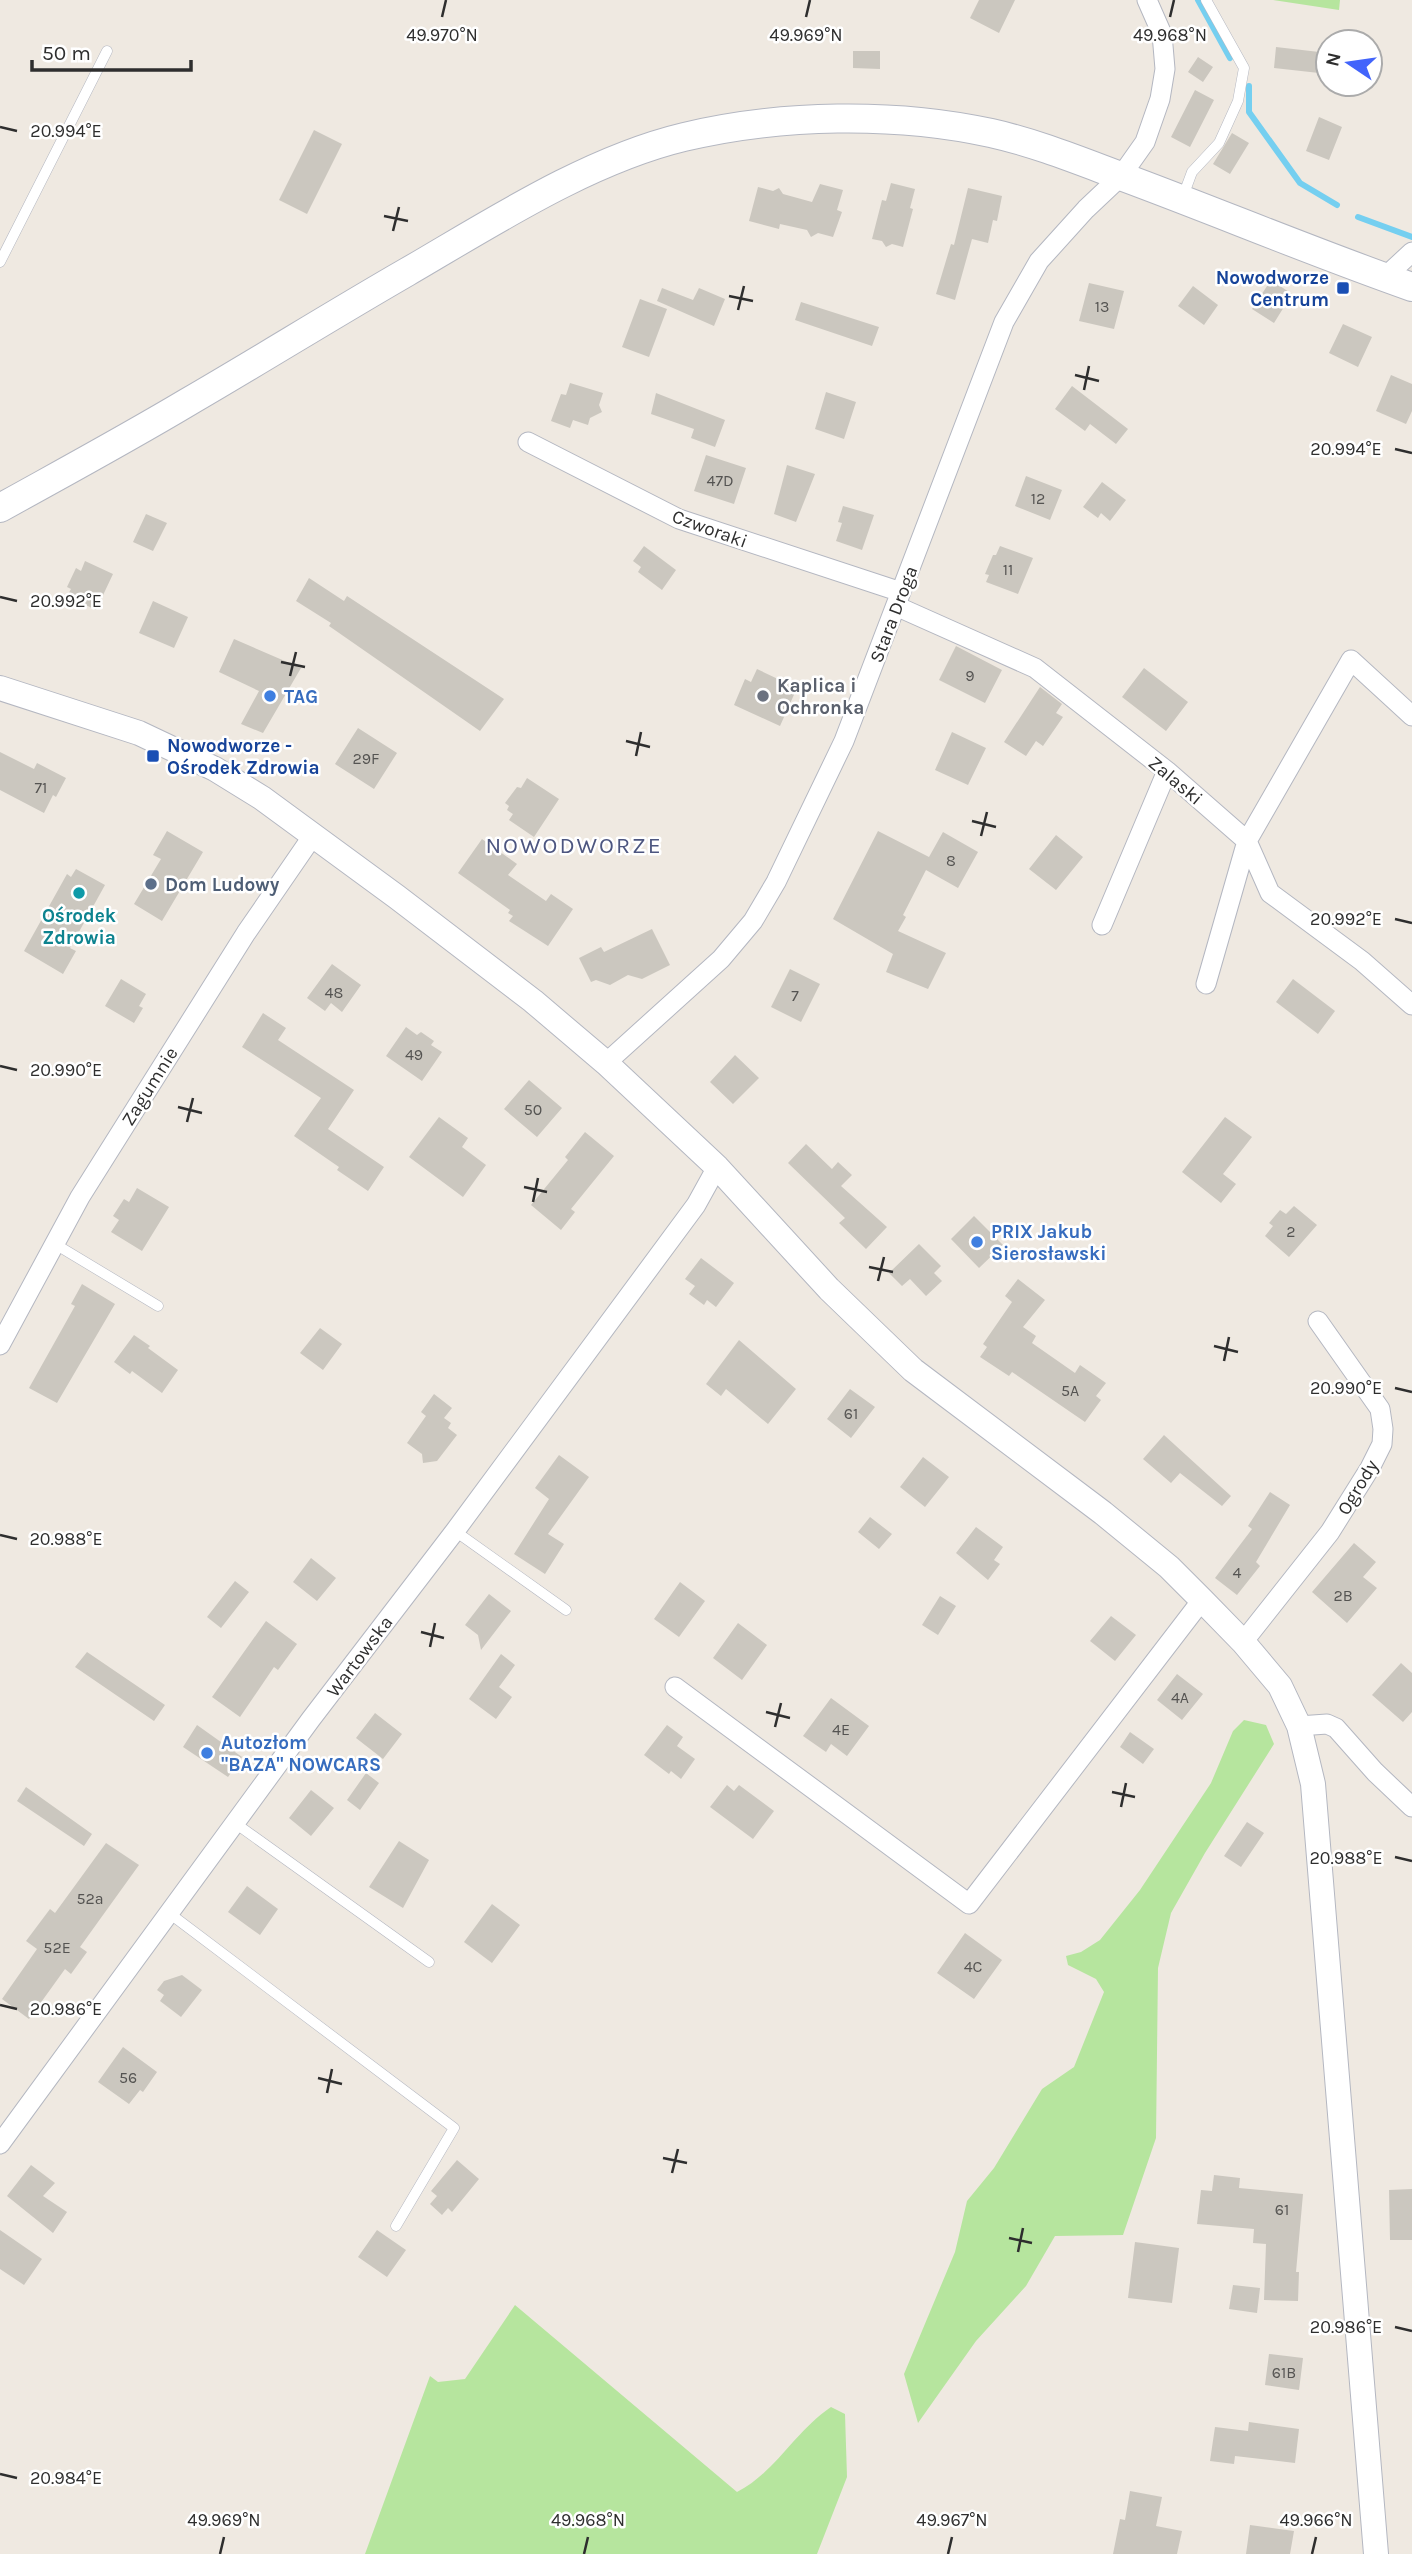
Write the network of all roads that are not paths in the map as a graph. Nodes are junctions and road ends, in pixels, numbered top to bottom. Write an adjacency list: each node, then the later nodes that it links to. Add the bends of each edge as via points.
1 (1147, 0): 4 (street, Stara Droga, via 1163,34 1160,99 1145,142)
2 (1206, 0): 5 (lane, via 1244,68 1238,101 1219,143 1192,172)
3 (107, 51): 7 (lane)
4 (1121, 176): 5 (main road); 11 (main road, via 1003,136 923,123 820,120 682,137 526,203); 12 (street, Stara Droga, via 1039,261 1004,322)
5 (1182, 199): 8 (main road)
6 (1412, 252): 8 (street)
7 (0, 262)
8 (1385, 277): 9 (main road)
9 (1412, 287)
10 (528, 442): 12 (street, Czworaki, via 679,519)
11 (0, 508)
12 (898, 599): 15 (street, Zalaski, via 1035,668); 21 (street, Stara Droga, via 844,741 776,882 752,921 721,958)
13 (0, 688): 16 (street, via 138,733 215,769)
14 (1412, 716): 17 (street, via 1351,660)
15 (1167, 771): 17 (street, Zalaski); 18 (street)
16 (312, 836): 21 (street, via 523,993); 23 (street, Zagumnie, via 246,933)
17 (1247, 841): 19 (street); 20 (street, Zalaski, via 1270,893 1362,961)
18 (1102, 925)
19 (1206, 984)
20 (1412, 1005)
21 (606, 1063): 22 (street)
22 (718, 1167): 27 (street, Wartowska, via 696,1205); 28 (street, via 838,1297 913,1370 1103,1513)
23 (55, 1244): 24 (lane); 26 (street, Zagumnie)
24 (158, 1306)
25 (1318, 1321): 30 (street, Ogrody, via 1381,1409 1381,1444 1330,1532)
26 (0, 1345)
27 (455, 1531): 29 (lane); 34 (street, Wartowska)
28 (1202, 1600): 30 (street); 31 (street, via 969,1904)
29 (566, 1609)
30 (1244, 1642): 32 (street, via 1280,1686)
31 (674, 1687)
32 (1299, 1726): 33 (street, via 1327,1724 1336,1728); 39 (street, via 1313,1784)
33 (1412, 1807)
34 (235, 1822): 35 (street, Wartowska); 36 (lane)
35 (169, 1913): 37 (street, Wartowska); 38 (lane, via 454,2128)
36 (429, 1962)
37 (0, 2144)
38 (396, 2226)
39 (1376, 2554)

